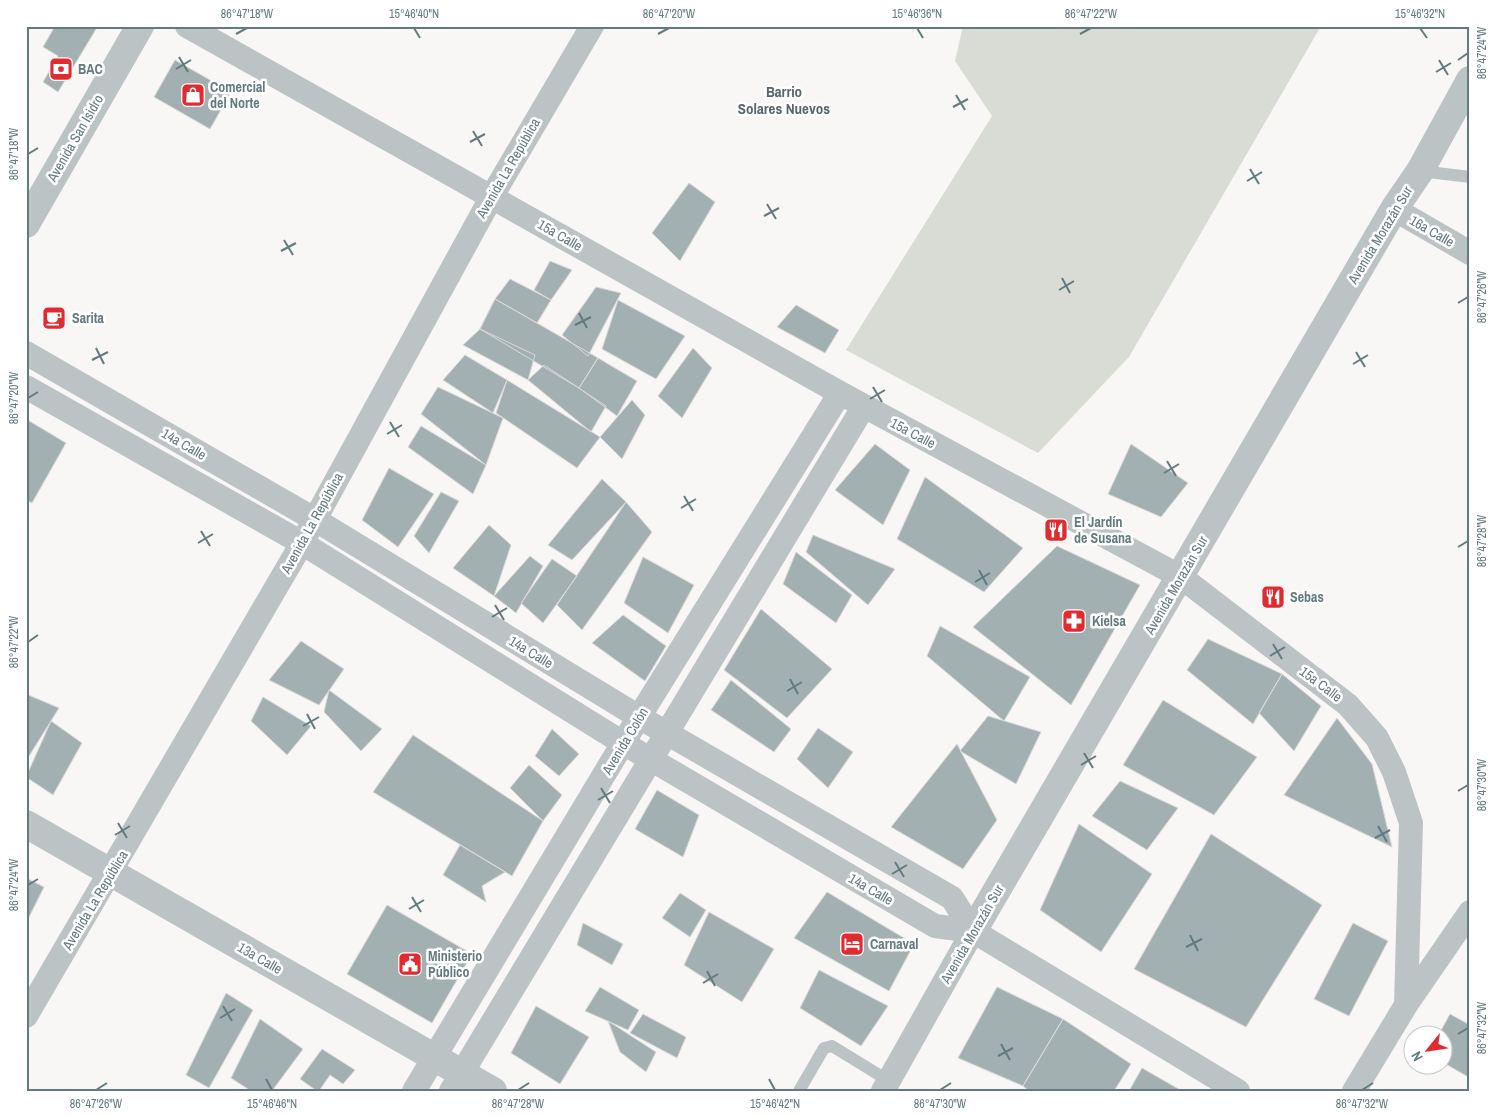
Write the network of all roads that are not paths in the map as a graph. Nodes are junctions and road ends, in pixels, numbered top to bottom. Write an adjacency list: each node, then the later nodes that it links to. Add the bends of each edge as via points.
1 (140, 26): 9 (street, Avenida San Isidro)
2 (187, 26): 7 (street, 15a Calle)
3 (592, 26): 7 (street, Avenida La República)
4 (1470, 80): 5 (street, Avenida Morazán Sur)
5 (1420, 171): 6 (lane); 8 (street, Avenida Morazán Sur)
6 (1470, 177)
7 (492, 196): 13 (street, 15a Calle); 15 (street, Avenida La República)
8 (1394, 209): 10 (street, 16a Calle); 17 (street, Avenida Morazán Sur)
9 (26, 224)
10 (1470, 253)
11 (26, 353): 15 (street, 14a Calle)
12 (26, 387): 16 (street, 14a Calle)
13 (840, 393): 14 (street, 15a Calle); 18 (street, Avenida Colón)
14 (864, 406): 17 (street, 15a Calle); 19 (street)
15 (314, 519): 16 (street, Avenida La República); 18 (street, 14a Calle)
16 (302, 543): 20 (street, 14a Calle); 23 (street, Avenida La República)
17 (1181, 577): 25 (street, Avenida Morazán Sur); 26 (street, 15a Calle, via 1348,705 1377,738 1394,772 1411,823)
18 (639, 718): 19 (street, 14a Calle); 20 (street, Avenida Colón)
19 (667, 733): 21 (street); 25 (street, 14a Calle, via 952,898)
20 (623, 743): 21 (street, 14a Calle); 28 (street, Avenida Colón)
21 (652, 760): 25 (street, 14a Calle, via 935,926); 29 (street)
22 (26, 824): 23 (street, 13a Calle)
23 (111, 873): 27 (street, Avenida La República); 28 (street, 13a Calle)
24 (1470, 912): 26 (street)
25 (973, 931): 30 (street, Avenida Morazán Sur); 34 (street, 14a Calle)
26 (1406, 1005): 35 (street)
27 (26, 1016)
28 (434, 1057): 29 (street, 13a Calle); 31 (street, Avenida Colón)
29 (456, 1081): 32 (street, 13a Calle)
30 (886, 1086): 33 (lane, via 832,1046 827,1046)
31 (414, 1091)
32 (493, 1091)
33 (799, 1091)
34 (1238, 1091)
35 (1354, 1091)

